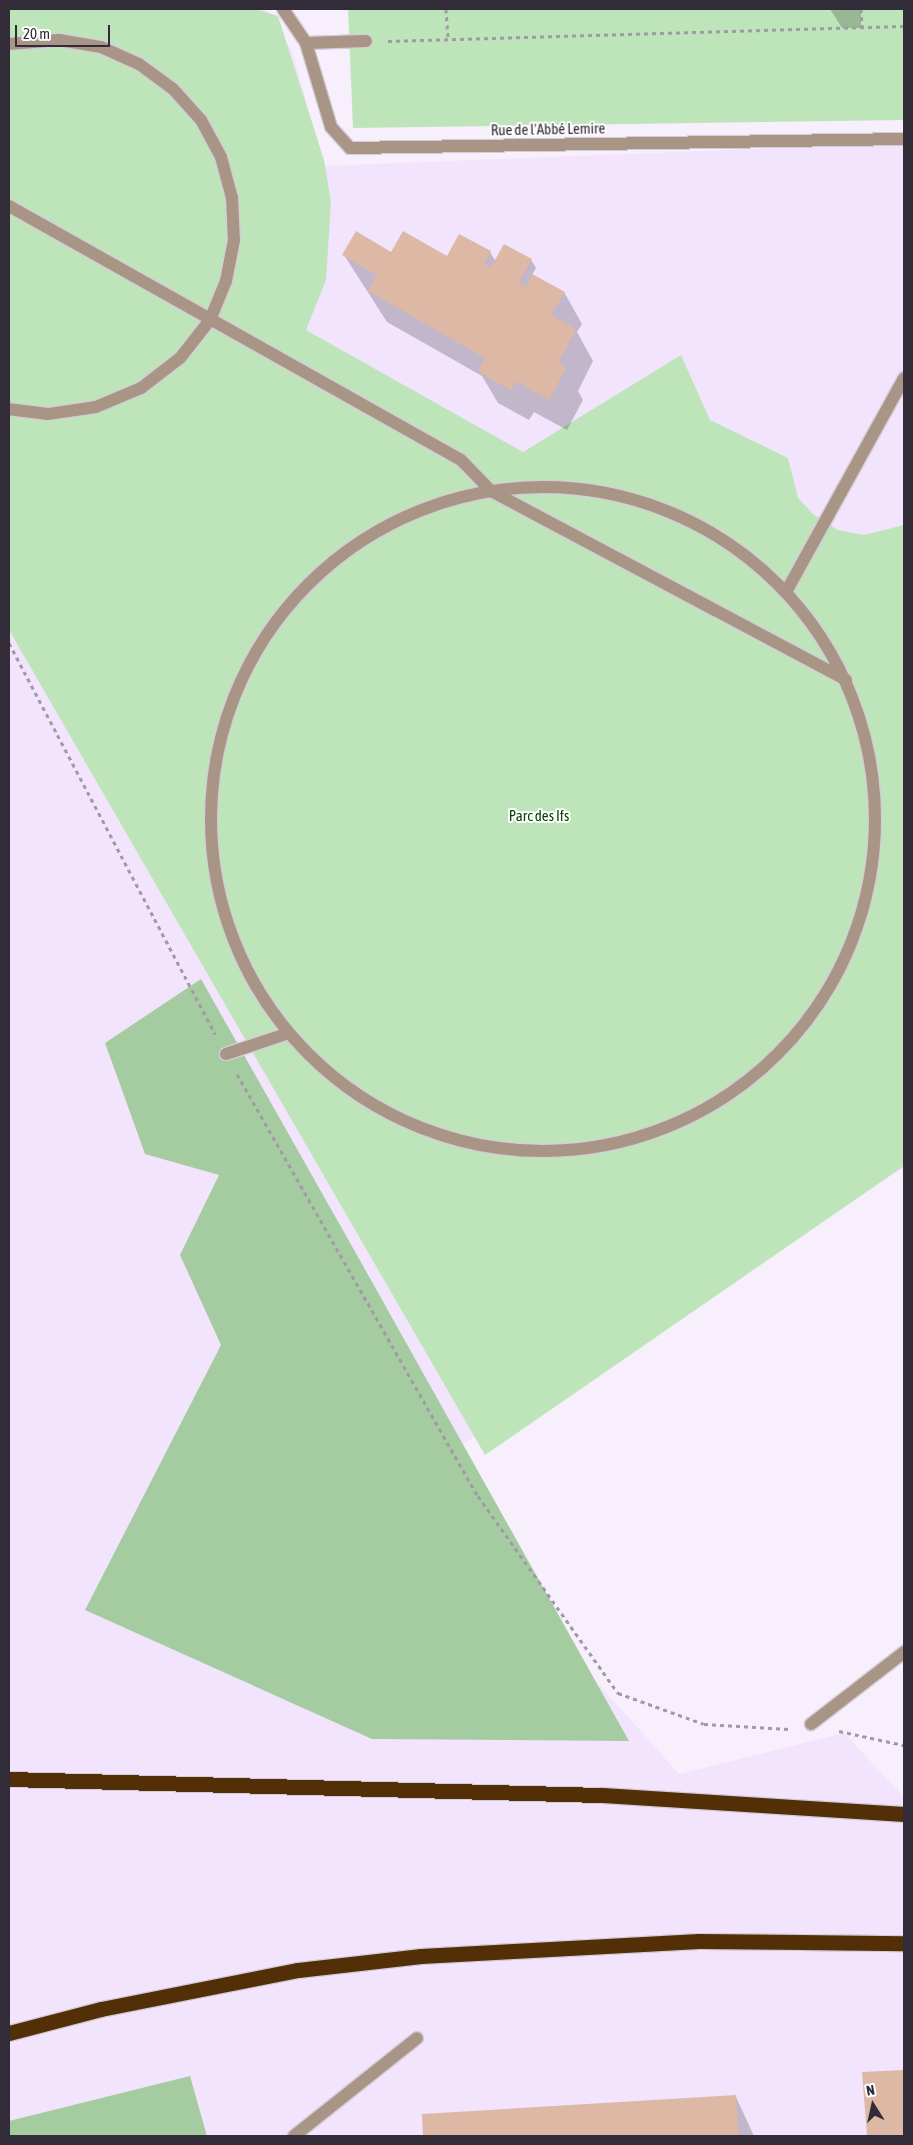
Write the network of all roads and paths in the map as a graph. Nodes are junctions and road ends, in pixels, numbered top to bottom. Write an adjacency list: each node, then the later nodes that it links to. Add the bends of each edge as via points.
1 (283, 9): 8 (street, Rue de l'Abbé Lemire)
2 (446, 9): 6 (path)
3 (861, 9): 5 (path)
4 (904, 26): 5 (path)
5 (862, 28): 6 (path)
6 (448, 39): 7 (path)
7 (366, 41): 8 (street)
8 (306, 43): 10 (street, Rue de l'Abbé Lemire, via 331,127 350,148)
9 (9, 44): 12 (street, via 59,40 101,47 140,64 174,89 201,120 221,157 232,198 234,231 226,281)
10 (904, 139)
11 (9, 206): 12 (street)
12 (210, 320): 14 (street, via 180,358 141,388 96,408 48,414); 15 (street, via 461,460)
13 (904, 378): 16 (street)
14 (9, 409)
15 (492, 491): 16 (street, via 545,487 599,491 652,504 701,526 746,556); 18 (street); 19 (street, via 435,505 381,529 333,562 279,618 256,650 231,703 216,760 210,818 215,876 243,959)
16 (786, 592): 18 (street, via 820,634)
17 (9, 643): 20 (path)
18 (846, 680): 19 (street, via 862,725 876,819 862,913 822,999 760,1070 721,1099 679,1121 597,1146 540,1151 493,1147 446,1136 394,1114 322,1067)
19 (289, 1033): 20 (street)
20 (226, 1054): 22 (path, via 478,1496 618,1693 704,1724 786,1730)
21 (904, 1652): 22 (street)
22 (811, 1724): 23 (path)
23 (904, 1745)
24 (9, 1779): 25 (highway, via 602,1795)
25 (904, 1814)
26 (904, 1943): 27 (highway, via 699,1941 421,1956 289,1972 101,2009)
27 (9, 2033)
28 (417, 2038): 29 (street)
29 (294, 2136)

